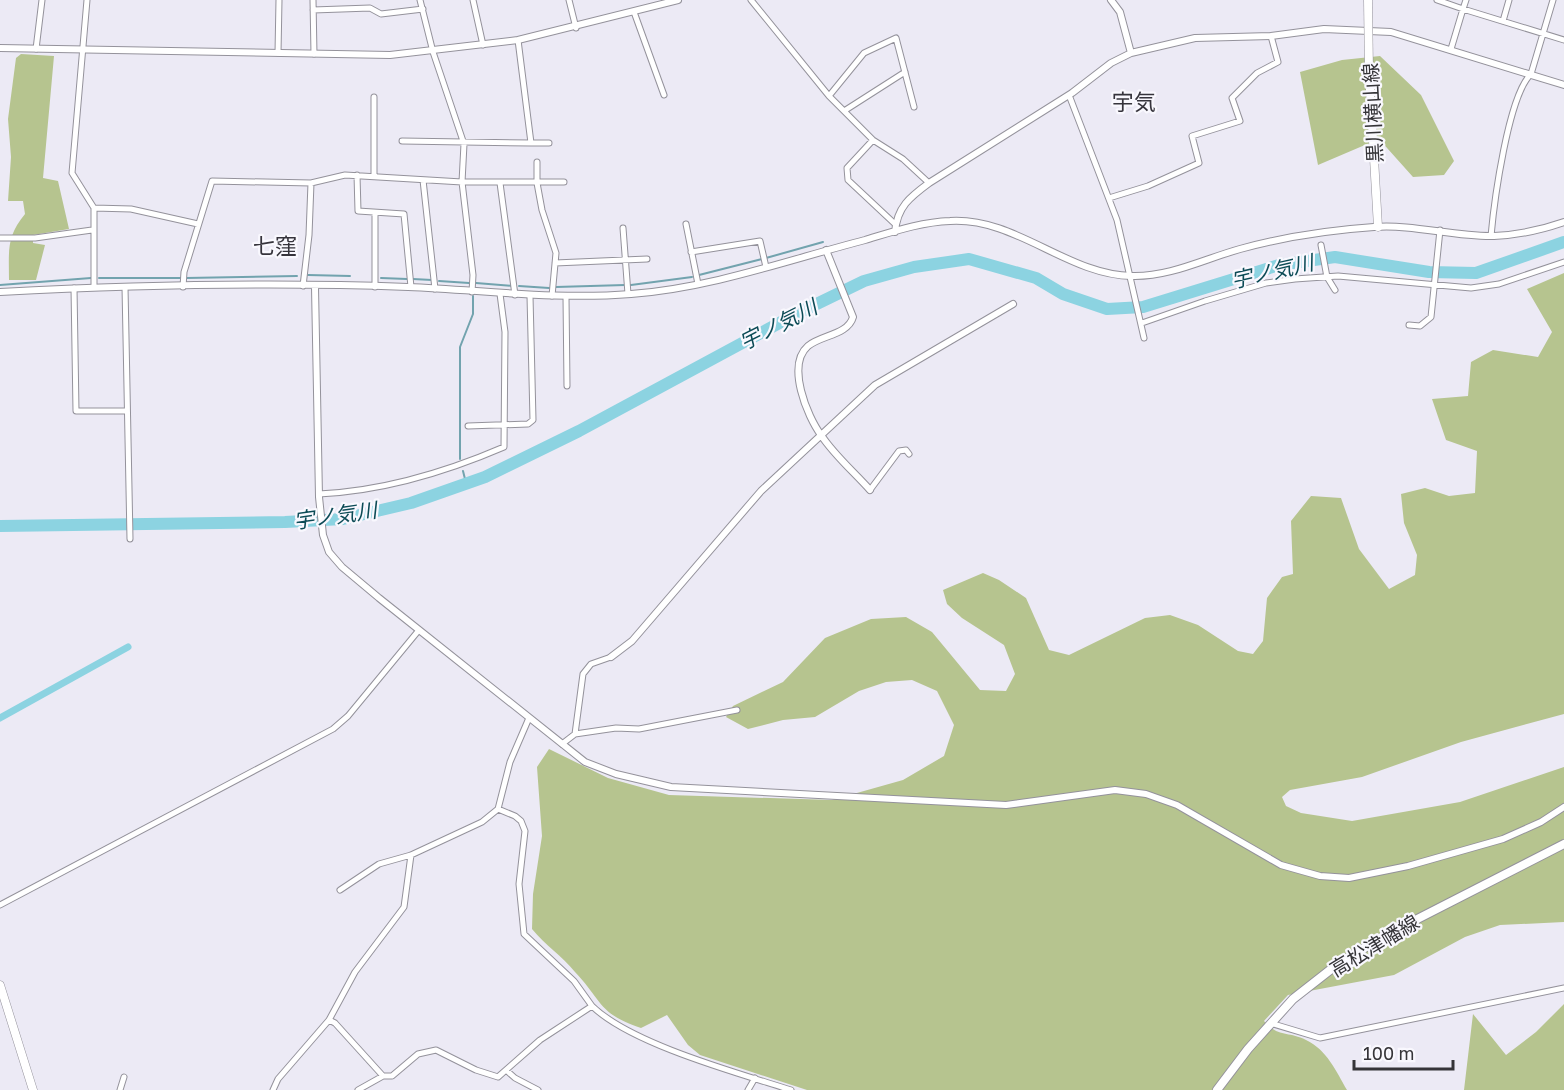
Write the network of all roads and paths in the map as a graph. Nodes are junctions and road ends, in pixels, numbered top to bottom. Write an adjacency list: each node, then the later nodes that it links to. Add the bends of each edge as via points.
1 (42, 0): 29 (street)
2 (87, 0): 30 (street)
3 (279, 0): 32 (street)
4 (313, 0): 18 (street)
5 (420, 0): 16 (street)
6 (473, 0): 26 (street)
7 (569, 0): 21 (street)
8 (678, 0): 19 (street)
9 (751, 0): 40 (street)
10 (1111, 0): 33 (street, via 1120,12)
11 (1368, 0): 65 (main road, 黒川横山線, bridge)
12 (1437, 0): 17 (street)
13 (1466, 0): 17 (street)
14 (1509, 0): 20 (street)
15 (1554, 0): 22 (street)
16 (423, 9): 18 (street, via 381,14 370,9); 31 (street)
17 (1463, 9): 20 (street); 28 (street)
18 (313, 10): 34 (street)
19 (634, 12): 21 (street); 38 (street)
20 (1503, 21): 22 (street)
21 (576, 28): 24 (street)
22 (1543, 34): 25 (street); 36 (street)
23 (1271, 36): 28 (street, via 1324,29 1391,32); 33 (street, via 1195,38); 59 (street, via 1278,62 1257,73 1232,98 1240,121 1192,135 1199,163)
24 (518, 40): 26 (street); 46 (street)
25 (1564, 40)
26 (483, 45): 31 (street)
27 (0, 48): 29 (street)
28 (1451, 48): 36 (street)
29 (36, 49): 30 (street)
30 (83, 50): 32 (street); 60 (street, via 72,172)
31 (433, 52): 34 (street); 48 (street)
32 (278, 53): 34 (street)
33 (1131, 53): 39 (street)
34 (314, 54)
35 (905, 72): 40 (street, via 896,38 864,53); 42 (street); 43 (street)
36 (1531, 75): 37 (street); 70 (street, via 1523,82 1511,120)
37 (1564, 85)
38 (664, 95)
39 (1069, 95): 58 (street); 59 (street)
40 (829, 96): 43 (street)
41 (374, 97): 51 (street)
42 (914, 107)
43 (844, 111): 44 (street)
44 (873, 140): 58 (street, via 903,159); 67 (street, via 847,168 848,180)
45 (402, 141): 48 (street)
46 (531, 143): 47 (street); 48 (street)
47 (549, 143)
48 (464, 144): 53 (street)
49 (537, 162): 57 (street)
50 (357, 175): 51 (street); 55 (street); 61 (street, via 358,211)
51 (374, 175): 52 (street)
52 (423, 180): 53 (street); 92 (street)
53 (462, 182): 56 (street); 95 (street)
54 (564, 182): 57 (street)
55 (311, 183): 63 (street, via 212,181); 83 (street)
56 (500, 183): 57 (street); 98 (street)
57 (537, 183): 78 (street, via 556,253)
58 (929, 183): 67 (street, via 902,206)
59 (1109, 198): 81 (street)
60 (94, 208): 63 (street, via 131,208); 68 (street)
61 (375, 214): 89 (street); 90 (street, via 404,214)
62 (1564, 222): 70 (street, via 1523,233)
63 (198, 224): 87 (street)
64 (686, 224): 74 (street)
65 (1378, 226): 69 (street); 81 (street, via 1271,241 1173,271)
66 (623, 228): 76 (street)
67 (895, 228): 73 (street); 81 (street, via 968,221 1016,235 1071,262)
68 (92, 230): 71 (street, via 35,238); 85 (street)
69 (1440, 230): 70 (street); 84 (street)
70 (1491, 236)
71 (0, 238)
72 (1321, 245): 80 (street)
73 (826, 250): 79 (street); 110 (street, via 853,317 849,325 810,344 801,355 799,386)
74 (691, 252): 79 (street, via 760,241); 82 (street)
75 (647, 259): 76 (street)
76 (626, 260): 78 (street); 97 (street)
77 (1564, 262): 84 (street, via 1499,284 1471,288)
78 (555, 263): 100 (street)
79 (766, 267): 82 (street)
80 (1327, 275): 84 (street); 93 (street); 103 (street, via 1266,283)
81 (1130, 276): 103 (street)
82 (698, 284): 97 (street)
83 (303, 286): 87 (street); 88 (street)
84 (1434, 286): 104 (street, via 1431,317 1420,326)
85 (94, 287): 86 (street); 91 (street)
86 (125, 287): 87 (street); 107 (street)
87 (183, 287)
88 (315, 287): 89 (street); 113 (street)
89 (375, 287): 90 (street)
90 (411, 287): 92 (street)
91 (74, 288): 94 (street); 107 (street, via 76,411)
92 (435, 289): 95 (street)
93 (1335, 290)
94 (0, 292)
95 (472, 292): 96 (street)
96 (500, 294): 98 (street); 108 (street, via 505,332)
97 (628, 294): 101 (street)
98 (515, 295): 99 (street)
99 (530, 296): 100 (street); 108 (street, via 532,420 528,424)
100 (552, 296): 101 (street)
101 (566, 297): 106 (street)
102 (1012, 304): 110 (street, via 876,385)
103 (1142, 321): 105 (street)
104 (1409, 325)
105 (1144, 338)
106 (567, 386)
107 (126, 411): 114 (street)
108 (506, 425): 109 (street); 113 (street, via 504,447 463,465)
109 (468, 426)
110 (820, 435): 112 (street); 116 (street, via 761,491 632,641)
111 (909, 454): 112 (street, via 899,451)
112 (870, 490)
113 (319, 496): 115 (street, via 329,552)
114 (130, 539)
115 (418, 630): 118 (street); 126 (street, via 333,729)
116 (611, 657): 119 (street, via 591,664 583,674)
117 (737, 710): 119 (street, via 639,729)
118 (529, 718): 120 (street); 122 (street, via 510,762)
119 (575, 734): 120 (street)
120 (562, 744): 121 (street, via 585,762 625,777 671,787 1006,805 1102,791 1138,792 1177,805 1281,865 1320,876 1349,878 1503,839)
121 (1564, 807)
122 (498, 808): 124 (street, via 482,822); 129 (street, via 521,821 525,831 519,884 524,934 574,981)
123 (1564, 844): 131 (main road, 高松津幡線, via 1339,963 1293,999)
124 (411, 855): 125 (street, via 379,864); 130 (street, via 404,907 355,972)
125 (340, 890)
126 (0, 905)
127 (0, 986): 136 (main road)
128 (1564, 988): 131 (street, via 1320,1038)
129 (592, 1006): 132 (street, via 540,1040); 135 (street, via 614,1023 682,1053)
130 (329, 1020): 133 (street); 138 (street)
131 (1270, 1023): 143 (main road, 高松津幡線)
132 (506, 1070): 133 (street, via 498,1077 436,1050 418,1054 392,1076); 140 (street)
133 (383, 1076): 139 (street)
134 (123, 1077): 137 (street)
135 (754, 1078): 141 (street); 142 (street)
136 (33, 1090)
137 (120, 1090)
138 (273, 1090)
139 (358, 1090)
140 (538, 1090)
141 (748, 1090)
142 (791, 1090)
143 (1217, 1090)

